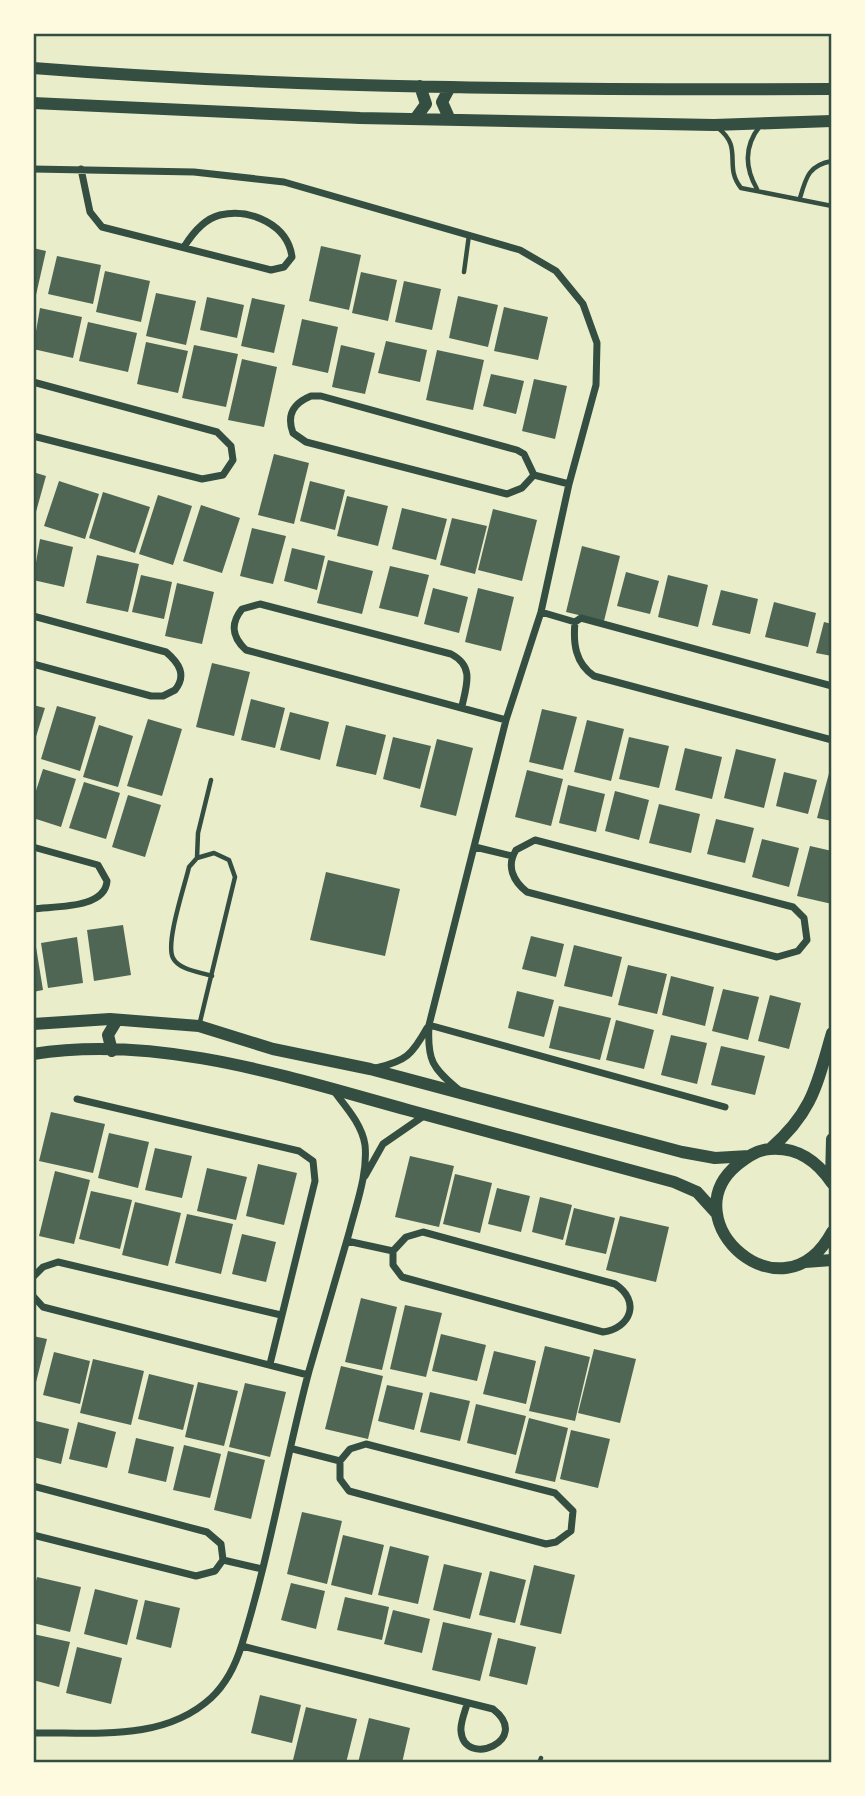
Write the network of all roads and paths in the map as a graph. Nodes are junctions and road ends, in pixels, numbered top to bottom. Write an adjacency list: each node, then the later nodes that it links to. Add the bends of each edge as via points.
1 (33, 68): 2 (street)
2 (420, 86): 3 (street); 6 (street, via 426,104)
3 (450, 87): 4 (street); 7 (street, via 442,103)
4 (832, 89)
5 (33, 103): 6 (street)
6 (415, 119): 7 (street)
7 (450, 120): 10 (street)
8 (832, 121): 9 (street)
9 (762, 124): 10 (street); 14 (lane, via 748,148 747,167)
10 (714, 125): 14 (lane, via 731,141 735,180 741,188)
11 (832, 161): 15 (lane, via 817,164 806,176)
12 (33, 169): 13 (street)
13 (81, 169): 17 (street, via 194,172 284,182); 18 (street, via 90,212 102,227)
14 (757, 190): 15 (lane)
15 (800, 198): 16 (lane)
16 (832, 206)
17 (469, 234): 19 (lane); 23 (street, via 520,250 556,271 571,286 592,323 596,385)
18 (184, 247): 18 (street, via 271,270 284,267 292,257 279,228 233,214 210,219)
19 (464, 272)
20 (33, 382): 21 (street, via 217,432 231,446 233,460 223,474 202,479)
21 (33, 436)
22 (534, 475): 22 (street, via 529,461 517,450 321,396 300,401 290,415 293,433 306,442 507,494 522,488); 23 (street)
23 (569, 484): 24 (street)
24 (541, 612): 26 (street); 30 (street)
25 (33, 616): 27 (street, via 166,652 182,674 176,690 151,696)
26 (575, 622): 28 (street, via 581,618); 31 (street, via 575,649 594,676)
27 (33, 664)
28 (832, 686)
29 (462, 706): 29 (street, via 469,677 463,662 451,654 260,604 242,609 234,622 236,639 246,650); 30 (street)
30 (506, 720): 34 (street)
31 (832, 740)
32 (211, 780): 36 (lane)
33 (33, 847): 37 (street, via 98,865 107,881 95,900)
34 (475, 847): 35 (street); 41 (street)
35 (512, 856): 35 (street, via 515,880 527,892 540,896 777,957 798,951 808,935 804,918 793,907 544,840 521,845)
36 (197, 858): 38 (lane, via 189,867 170,946 178,964); 38 (lane, via 223,855 233,866 235,877)
37 (33, 909)
38 (212, 976): 42 (lane)
39 (117, 1020): 40 (street); 42 (street); 44 (street, via 108,1035)
40 (33, 1024)
41 (429, 1025): 46 (street, via 416,1048 401,1062); 48 (street, via 428,1051 437,1072); 50 (street)
42 (199, 1026): 46 (street, via 273,1049)
43 (832, 1033): 53 (street, via 811,1103 790,1132)
44 (112, 1051): 45 (street); 47 (street, via 202,1059)
45 (33, 1054)
46 (370, 1069): 48 (street)
47 (333, 1090): 51 (street); 55 (street, via 356,1121 365,1144)
48 (463, 1093): 54 (street, via 682,1152 715,1158)
49 (77, 1099): 65 (street, via 299,1151 313,1161 315,1181)
50 (725, 1107)
51 (425, 1115): 55 (street, via 383,1144); 57 (street, via 674,1182 697,1192)
52 (832, 1139): 56 (street)
53 (770, 1149): 54 (street); 56 (street, via 795,1151 816,1163)
54 (749, 1156): 57 (street, via 731,1170 720,1191)
55 (363, 1180): 59 (street)
56 (832, 1182)
57 (717, 1214): 62 (street, via 726,1242 748,1262 776,1269)
58 (832, 1232): 62 (street, via 824,1247)
59 (346, 1241): 60 (street); 67 (street)
60 (393, 1251): 60 (street, via 393,1265 412,1281 603,1332 621,1327 629,1313 627,1295 615,1284 423,1232 406,1237)
61 (832, 1260): 62 (street)
62 (805, 1262)
63 (33, 1277): 65 (street, via 58,1262)
64 (33, 1296): 66 (street, via 43,1307)
65 (281, 1315): 66 (street)
66 (270, 1364): 67 (street)
67 (308, 1375): 68 (street)
68 (293, 1449): 69 (street); 73 (street)
69 (340, 1461): 69 (street, via 340,1479 349,1491 546,1544 571,1531 573,1511 563,1498 541,1490 366,1444 351,1449)
70 (33, 1486): 72 (street, via 207,1532 221,1544)
71 (33, 1535): 72 (street, via 196,1576 210,1574)
72 (223, 1560): 73 (street)
73 (262, 1569): 74 (street)
74 (242, 1646): 75 (street); 76 (street, via 229,1675 211,1698 187,1716 159,1728)
75 (467, 1704): 75 (street, via 493,1709 504,1720 503,1738 489,1750 478,1749 464,1739 461,1730)
76 (33, 1732)

